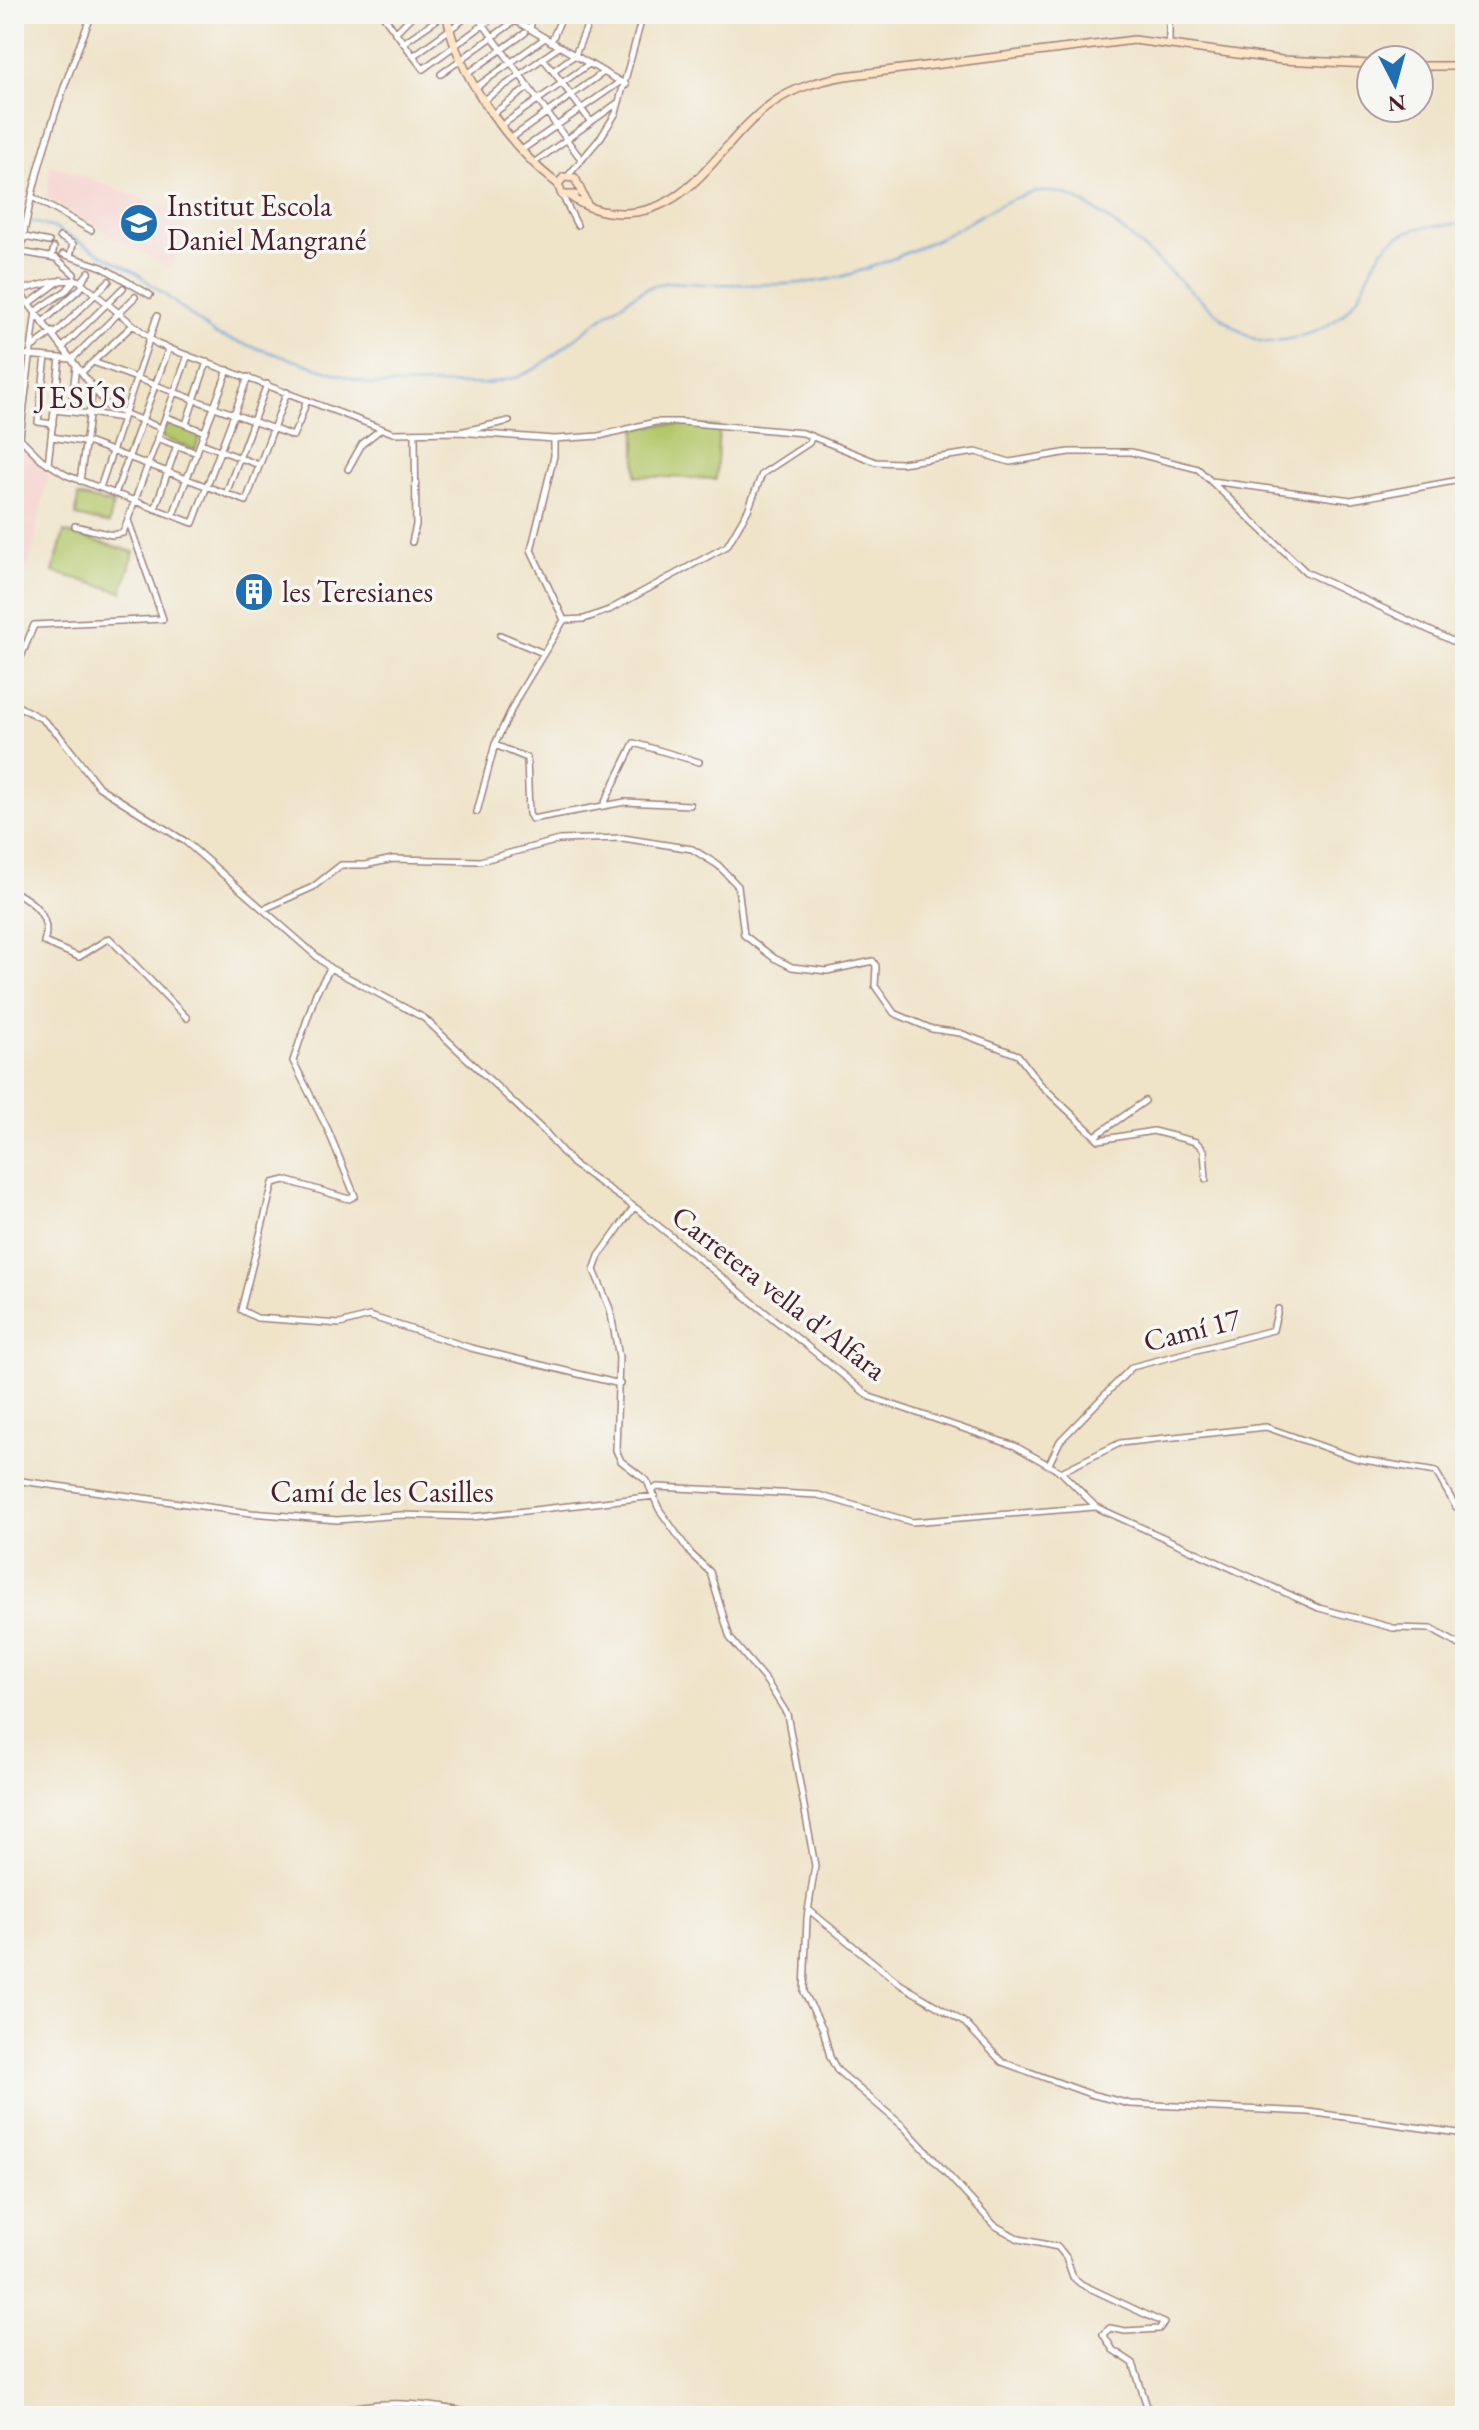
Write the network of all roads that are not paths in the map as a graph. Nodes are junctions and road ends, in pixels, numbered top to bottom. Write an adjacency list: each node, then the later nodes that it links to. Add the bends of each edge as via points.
1 (92, 14): 61 (street, via 62,90)
2 (382, 14): 16 (street)
3 (414, 14): 16 (street)
4 (446, 14): 14 (street); 21 (street)
5 (474, 14): 13 (street); 14 (street)
6 (501, 14): 12 (street); 13 (street)
7 (533, 14): 15 (street)
8 (563, 14): 19 (street)
9 (592, 14): 25 (street)
10 (643, 14): 40 (street)
11 (1161, 14): 20 (street, via 1169,23)
12 (517, 21): 15 (street); 17 (street)
13 (484, 24): 17 (street); 22 (street)
14 (449, 29): 22 (street); 26 (street)
15 (527, 31): 18 (street); 24 (street)
16 (395, 33): 21 (street)
17 (493, 37): 24 (street); 28 (street)
18 (545, 38): 19 (street); 29 (street)
19 (551, 42): 23 (street)
20 (1169, 42): 30 (street, via 1282,60); 62 (street, via 1134,40 807,85 761,112 677,198 636,213)
21 (403, 43): 26 (street)
22 (453, 46): 26 (street, via 423,69); 28 (street)
23 (559, 47): 25 (street); 27 (street)
24 (502, 49): 29 (street); 37 (street)
25 (575, 55): 31 (street); 34 (street)
26 (413, 56)
27 (543, 58): 34 (street); 38 (street)
28 (459, 61): 36 (street); 37 (street)
29 (511, 62): 38 (street); 42 (street)
30 (1355, 63)
31 (589, 64): 35 (street); 39 (street)
32 (1435, 66): 33 (street)
33 (1465, 66)
34 (553, 71): 39 (street)
35 (604, 72): 40 (street); 43 (street)
36 (441, 74)
37 (467, 75): 42 (street)
38 (520, 75): 41 (street); 45 (street)
39 (562, 83): 43 (street); 44 (street)
40 (623, 83): 46 (street); 47 (street)
41 (529, 87): 44 (street); 48 (street)
42 (475, 88): 45 (street)
43 (571, 96): 47 (street); 49 (street)
44 (538, 99): 49 (street); 51 (street)
45 (484, 100): 48 (street)
46 (620, 101): 50 (street); 56 (street, via 601,137)
47 (580, 108): 50 (street); 52 (street)
48 (494, 113): 51 (street)
49 (547, 113): 52 (street); 53 (street)
50 (591, 122): 54 (street)
51 (502, 125): 53 (street)
52 (556, 125): 54 (street); 55 (street)
53 (513, 137): 55 (street)
54 (567, 140): 56 (street); 57 (street)
55 (523, 149): 57 (street)
56 (580, 160): 58 (street)
57 (535, 162): 58 (street, via 542,172)
58 (566, 179): 59 (street); 60 (street)
59 (579, 190): 60 (street); 62 (street)
60 (567, 196): 62 (street); 63 (street)
61 (34, 198): 64 (street); 65 (street)
62 (588, 206)
63 (577, 225)
64 (91, 230)
65 (25, 237): 67 (street); 69 (street, via 52,245)
66 (60, 237): 70 (street, via 73,244)
67 (21, 252): 69 (street); 76 (street)
68 (63, 254): 70 (street)
69 (52, 256): 73 (street)
70 (70, 256): 78 (street, via 102,267)
71 (89, 272): 73 (street)
72 (61, 280): 73 (street); 76 (street); 80 (street)
73 (78, 280): 77 (street); 82 (street); 85 (street)
74 (109, 281): 77 (street)
75 (123, 288): 81 (street)
76 (18, 292): 80 (street); 92 (street)
77 (97, 295): 81 (street); 87 (street)
78 (150, 295)
79 (135, 297): 83 (street)
80 (30, 303): 82 (street)
81 (109, 305): 83 (street); 89 (street)
82 (36, 311): 85 (street); 91 (street)
83 (121, 315): 86 (street); 97 (street)
84 (157, 316): 88 (street)
85 (44, 321): 87 (street)
86 (133, 325): 88 (street); 98 (street)
87 (54, 333): 89 (street); 91 (street)
88 (150, 339): 90 (street); 102 (street)
89 (63, 347): 97 (street)
90 (169, 348): 93 (street); 105 (street)
91 (31, 352): 92 (street); 94 (street); 128 (street)
92 (14, 354): 96 (street)
93 (188, 355): 99 (street); 107 (street)
94 (46, 357): 95 (street); 121 (street, via 38,422)
95 (60, 358): 97 (street); 112 (street)
96 (14, 361)
97 (74, 362): 101 (street); 113 (street)
98 (93, 362): 101 (street); 102 (street)
99 (207, 362): 100 (street); 109 (street)
100 (228, 370): 103 (street); 111 (street)
101 (82, 372): 106 (street)
102 (135, 377): 105 (street); 116 (street)
103 (248, 377): 104 (street); 115 (street)
104 (267, 384): 108 (street); 119 (street)
105 (155, 385): 107 (street); 118 (street)
106 (93, 387): 114 (street); 116 (street)
107 (175, 391): 109 (street); 117 (street)
108 (287, 392): 110 (street); 124 (street)
109 (194, 399): 111 (street); 122 (street)
110 (307, 400): 124 (street, via 293,436); 125 (street)
111 (214, 407): 115 (street); 126 (street)
112 (54, 410): 113 (street); 121 (street)
113 (71, 412): 114 (street)
114 (90, 413): 116 (street); 134 (street)
115 (235, 413): 119 (street); 138 (street)
116 (122, 416): 118 (street); 137 (street)
117 (166, 417): 122 (street); 123 (street)
118 (142, 421): 123 (street); 140 (street)
119 (253, 421): 124 (street); 141 (street)
120 (509, 421): 127 (street)
121 (53, 424): 131 (street)
122 (186, 424): 126 (street)
123 (161, 428): 132 (street)
124 (273, 428): 144 (street)
125 (382, 428): 129 (street); 145 (street, via 362,444)
126 (205, 432): 135 (street)
127 (459, 432): 129 (street); 133 (street)
128 (17, 435): 142 (street)
129 (415, 435): 160 (street)
130 (812, 436): 133 (street, via 663,421 599,436); 150 (street, via 876,462 976,452 1010,462 1069,452 1131,452 1198,469); 161 (street, via 762,474 727,546 609,610)
131 (52, 437): 134 (street); 142 (street)
132 (157, 438): 136 (street); 143 (street)
133 (554, 439): 161 (street, via 531,550)
134 (86, 442): 137 (street); 149 (street)
135 (201, 443): 138 (street); 139 (street)
136 (177, 445): 139 (street); 146 (street)
137 (111, 451): 140 (street); 152 (street)
138 (221, 451): 141 (street); 151 (street)
139 (197, 453): 147 (street)
140 (129, 457): 143 (street); 153 (street)
141 (239, 458): 144 (street); 154 (street)
142 (48, 464): 149 (street)
143 (148, 464): 146 (street); 155 (street)
144 (259, 465): 154 (street, via 246,501)
145 (348, 469)
146 (168, 472): 147 (street); 156 (street)
147 (186, 479): 151 (street); 157 (street)
148 (1465, 479): 150 (street, via 1351,500)
149 (80, 481): 152 (street)
150 (1211, 481): 163 (street, via 1306,572)
151 (207, 487): 154 (street); 157 (street, via 193,523)
152 (100, 488): 153 (street)
153 (115, 494): 155 (street)
154 (226, 494)
155 (134, 501): 156 (street); 158 (street)
156 (155, 509): 157 (street)
157 (173, 515)
158 (128, 520): 159 (street, via 118,536); 165 (street, via 163,619 34,625)
159 (75, 526)
160 (412, 542)
161 (564, 620): 164 (street)
162 (500, 635): 164 (street)
163 (1465, 647)
164 (543, 653): 167 (street)
165 (14, 674)
166 (14, 704): 173 (street, Carretera vella d'Alfara, via 50,727 99,787 186,842)
167 (495, 744): 169 (street, via 527,758 530,818); 171 (street)
168 (699, 762): 169 (street, via 634,743)
169 (604, 804): 170 (street)
170 (690, 805)
171 (477, 812)
172 (14, 892): 175 (street, via 39,909 47,932 44,942 79,957 109,938)
173 (264, 909): 174 (street, Carretera vella d'Alfara); 177 (street, via 313,887 344,864 480,861 562,840 623,838 692,849 735,881 744,935 774,958 787,966 827,971 874,962 875,986 896,1015 1018,1055 1039,1083)
174 (330, 968): 179 (street, Carretera vella d'Alfara, via 424,1018 579,1169); 181 (street, via 293,1061 355,1196 349,1199 285,1180 273,1183 241,1310 257,1318 340,1324 369,1316 471,1348)
175 (187, 1018)
176 (1145, 1101): 177 (street)
177 (1095, 1136): 178 (street, via 1101,1140 1153,1131 1196,1142 1204,1150)
178 (1206, 1179)
179 (634, 1207): 181 (street, via 594,1270 613,1323); 182 (street, Carretera vella d'Alfara, via 870,1397 1015,1446)
180 (1278, 1309): 182 (street, Camí 17, via 1273,1330 1132,1367 1060,1441)
181 (620, 1384): 185 (street, via 618,1456 645,1478)
182 (1049, 1464): 183 (street, Carretera vella d'Alfara)
183 (1061, 1472): 186 (street, Carretera vella d'Alfara); 187 (street, via 1120,1443 1266,1427 1358,1459 1436,1472 1456,1507)
184 (14, 1480): 185 (street, Camí de les Casilles, via 337,1520 483,1516)
185 (654, 1494): 186 (street, Camí de les Casilles, via 657,1487 818,1495 912,1522); 189 (street, via 659,1509 713,1577 730,1638 787,1714 815,1866)
186 (1096, 1507): 188 (street, Carretera vella d'Alfara, via 1319,1608 1393,1628 1431,1629)
187 (1465, 1507)
188 (1465, 1648)
189 (808, 1909): 190 (street, via 900,1984 965,2023 1002,2062 1090,2094 1130,2104 1309,2112); 195 (street, via 804,1992 833,2063 904,2127 994,2225 1019,2239 1058,2247 1081,2284 1164,2323 1159,2329 1110,2328 1103,2334 1113,2350 1133,2363)
190 (1465, 2134)
191 (326, 2416): 192 (street, via 359,2407 415,2404)
192 (484, 2416)
193 (539, 2416): 194 (street)
194 (551, 2416)
195 (1150, 2416)

